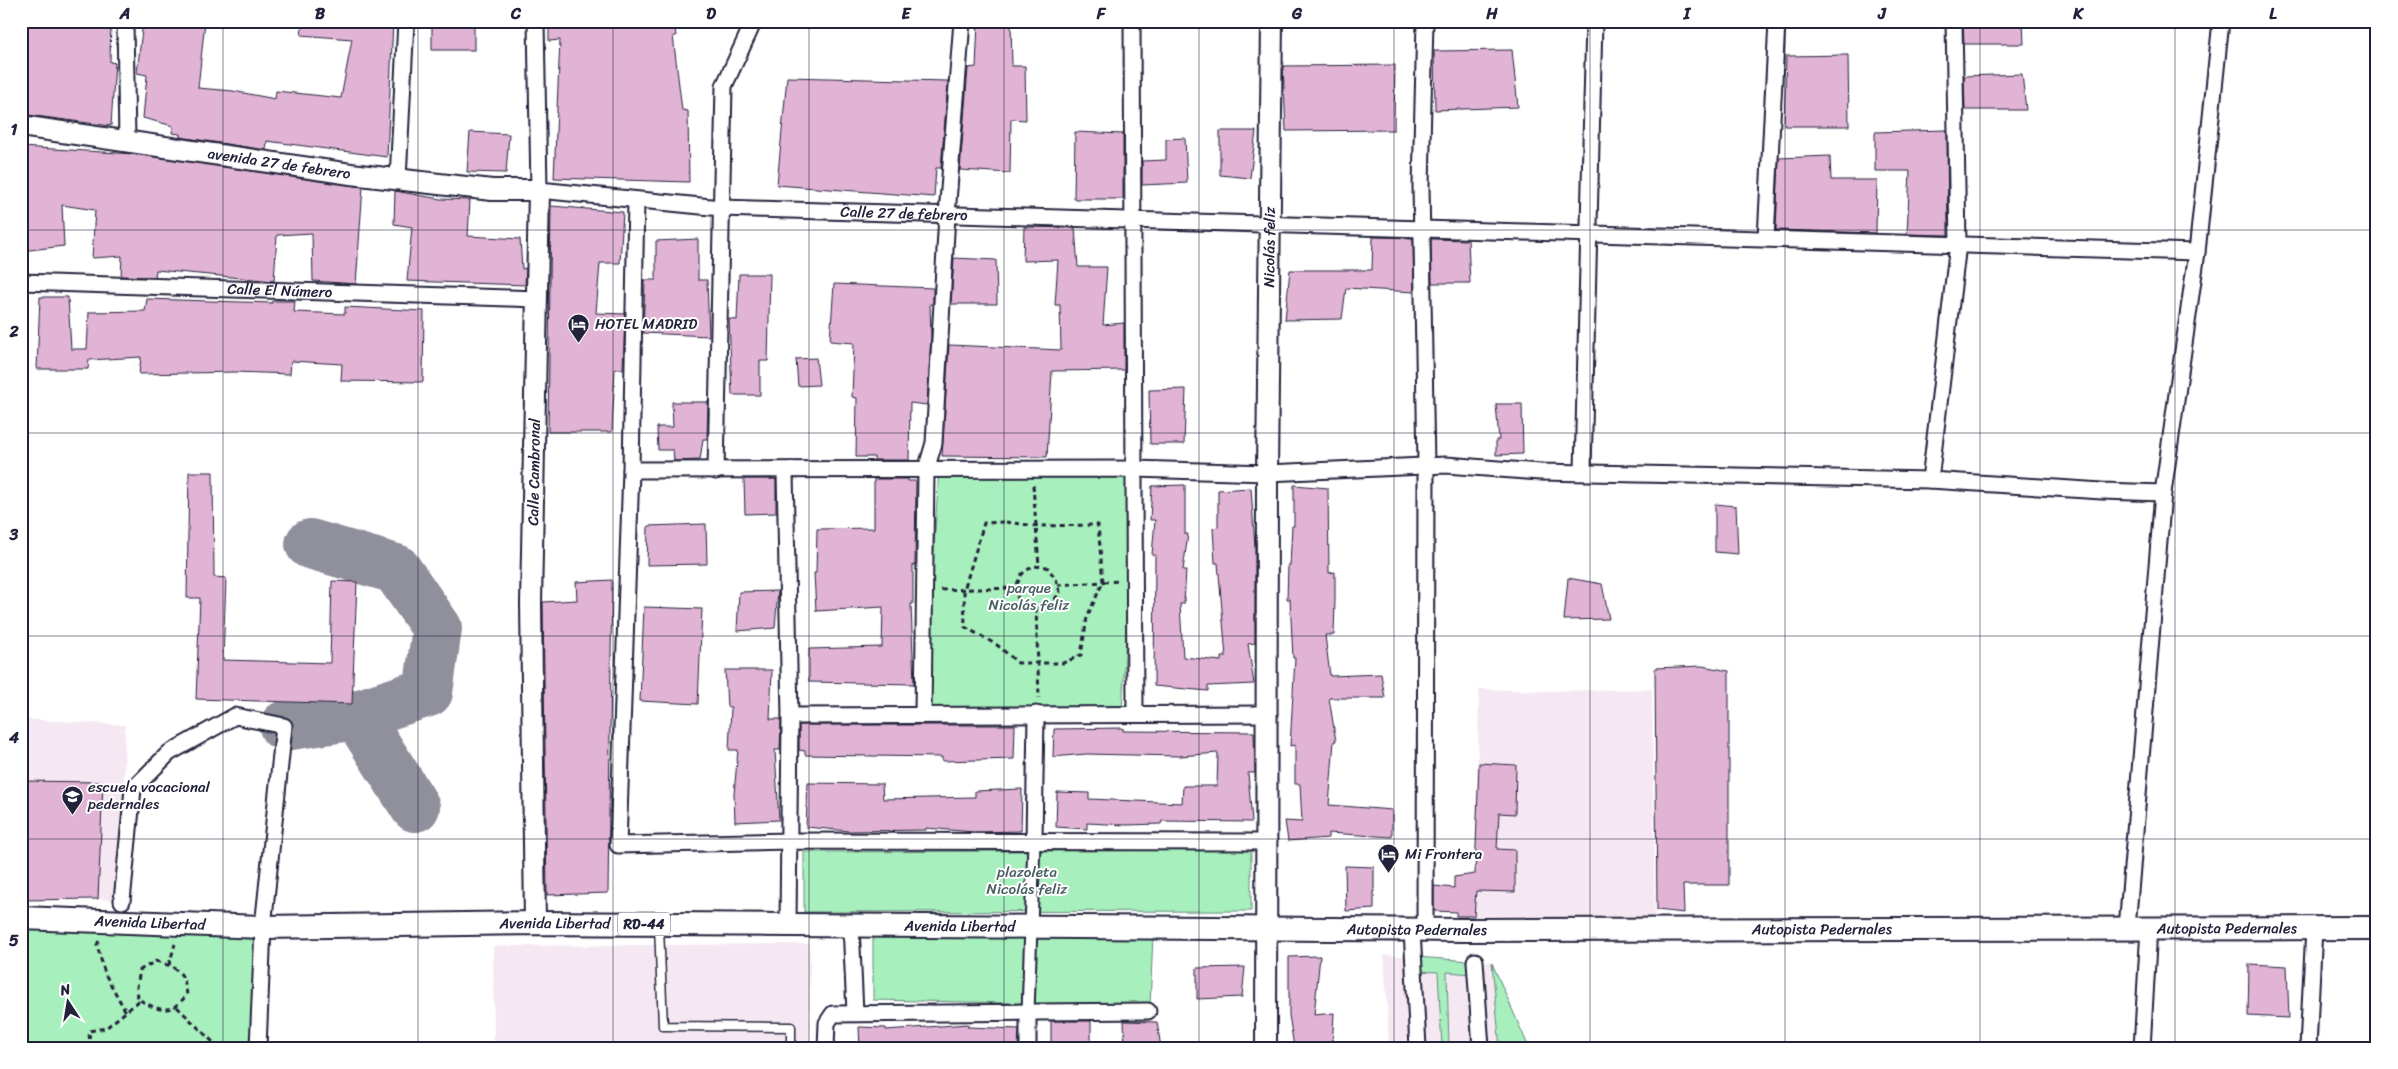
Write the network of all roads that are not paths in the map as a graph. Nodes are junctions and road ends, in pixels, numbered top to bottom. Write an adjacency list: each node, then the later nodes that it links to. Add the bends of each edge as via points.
1 (125, 21): 14 (street)
2 (406, 21): 15 (street)
3 (536, 21): 16 (street, Calle Cambronal)
4 (754, 21): 18 (street, via 724,86)
5 (962, 21): 19 (street)
6 (1132, 21): 20 (street)
7 (1272, 21): 21 (main road, Nicolás feliz)
8 (1425, 21): 22 (street)
9 (1594, 21): 23 (street)
10 (1777, 21): 24 (street)
11 (1954, 21): 25 (street)
12 (2221, 21): 26 (street)
13 (21, 126): 14 (main road, avenida 27 de febrero)
14 (127, 142): 15 (main road, avenida 27 de febrero)
15 (398, 179): 16 (main road, avenida 27 de febrero, via 492,190)
16 (539, 190): 17 (street, Calle 27 de febrero); 28 (main road, Calle Cambronal)
17 (636, 200): 18 (street, Calle 27 de febrero); 31 (street)
18 (722, 208): 19 (street, Calle 27 de febrero); 35 (street)
19 (947, 215): 20 (street, Calle 27 de febrero); 32 (street, via 934,443)
20 (1133, 221): 21 (street, Calle 27 de febrero); 30 (street)
21 (1270, 226): 22 (street, Calle 27 de febrero); 36 (main road, Nicolás feliz)
22 (1422, 230): 23 (street, Calle 27 de febrero); 29 (street)
23 (1590, 234): 24 (street, Calle 27 de febrero); 34 (street)
24 (1766, 238): 25 (street, Calle 27 de febrero)
25 (1958, 244): 26 (street, Calle 27 de febrero); 37 (street)
26 (2197, 252): 38 (street)
27 (21, 282): 28 (street, Calle El Número)
28 (537, 299): 49 (main road, Calle Cambronal, via 531,602)
29 (1426, 465): 34 (street, via 1540,472); 36 (street); 60 (street)
30 (1134, 469): 32 (street); 36 (street); 40 (street)
31 (631, 470): 35 (street); 44 (street, via 618,845)
32 (926, 470): 33 (street); 42 (street)
33 (785, 471): 35 (street); 43 (street)
34 (1583, 471): 37 (street)
35 (716, 472)
36 (1267, 473): 41 (main road, Nicolás feliz)
37 (1930, 480): 38 (street)
38 (2163, 493): 55 (street)
39 (1038, 705): 40 (street); 42 (street); 45 (street)
40 (1135, 714): 41 (street)
41 (1268, 714): 46 (main road, Nicolás feliz)
42 (923, 715): 43 (street)
43 (790, 716): 44 (street)
44 (790, 841): 45 (street); 53 (street)
45 (1034, 842): 46 (street); 52 (street)
46 (1268, 842): 59 (main road, Nicolás feliz)
47 (122, 902): 54 (street, via 132,789 169,753 235,716 284,726)
48 (21, 918): 54 (main road, Avenida Libertad / RD-44)
49 (535, 923): 50 (main road, Avenida Libertad / RD-44); 54 (main road, Avenida Libertad / RD-44)
50 (659, 924): 53 (main road, Avenida Libertad / RD-44); 66 (lane, via 663,1026 791,1027)
51 (851, 924): 52 (main road, Avenida Libertad / RD-44); 53 (main road, Avenida Libertad / RD-44); 64 (street)
52 (1032, 925): 59 (main road, Avenida Libertad / RD-44); 63 (street)
53 (788, 926)
54 (263, 927): 65 (street)
55 (2127, 928): 56 (main road, Autopista Pedernales); 60 (main road, Autopista Pedernales)
56 (2149, 928): 57 (main road, Autopista Pedernales); 72 (street)
57 (2314, 928): 58 (main road, Autopista Pedernales); 73 (street)
58 (2377, 928)
59 (1267, 929): 60 (main road, Autopista Pedernales); 69 (main road, Nicolás feliz)
60 (1418, 929): 70 (street)
61 (1475, 961): 71 (street)
62 (1148, 1011): 63 (street)
63 (1028, 1012): 64 (street); 68 (street)
64 (855, 1013): 67 (street, via 833,1014 829,1018)
65 (258, 1048)
66 (791, 1048)
67 (826, 1048)
68 (1028, 1048)
69 (1266, 1048)
70 (1418, 1048)
71 (1481, 1048)
72 (2142, 1048)
73 (2308, 1048)

